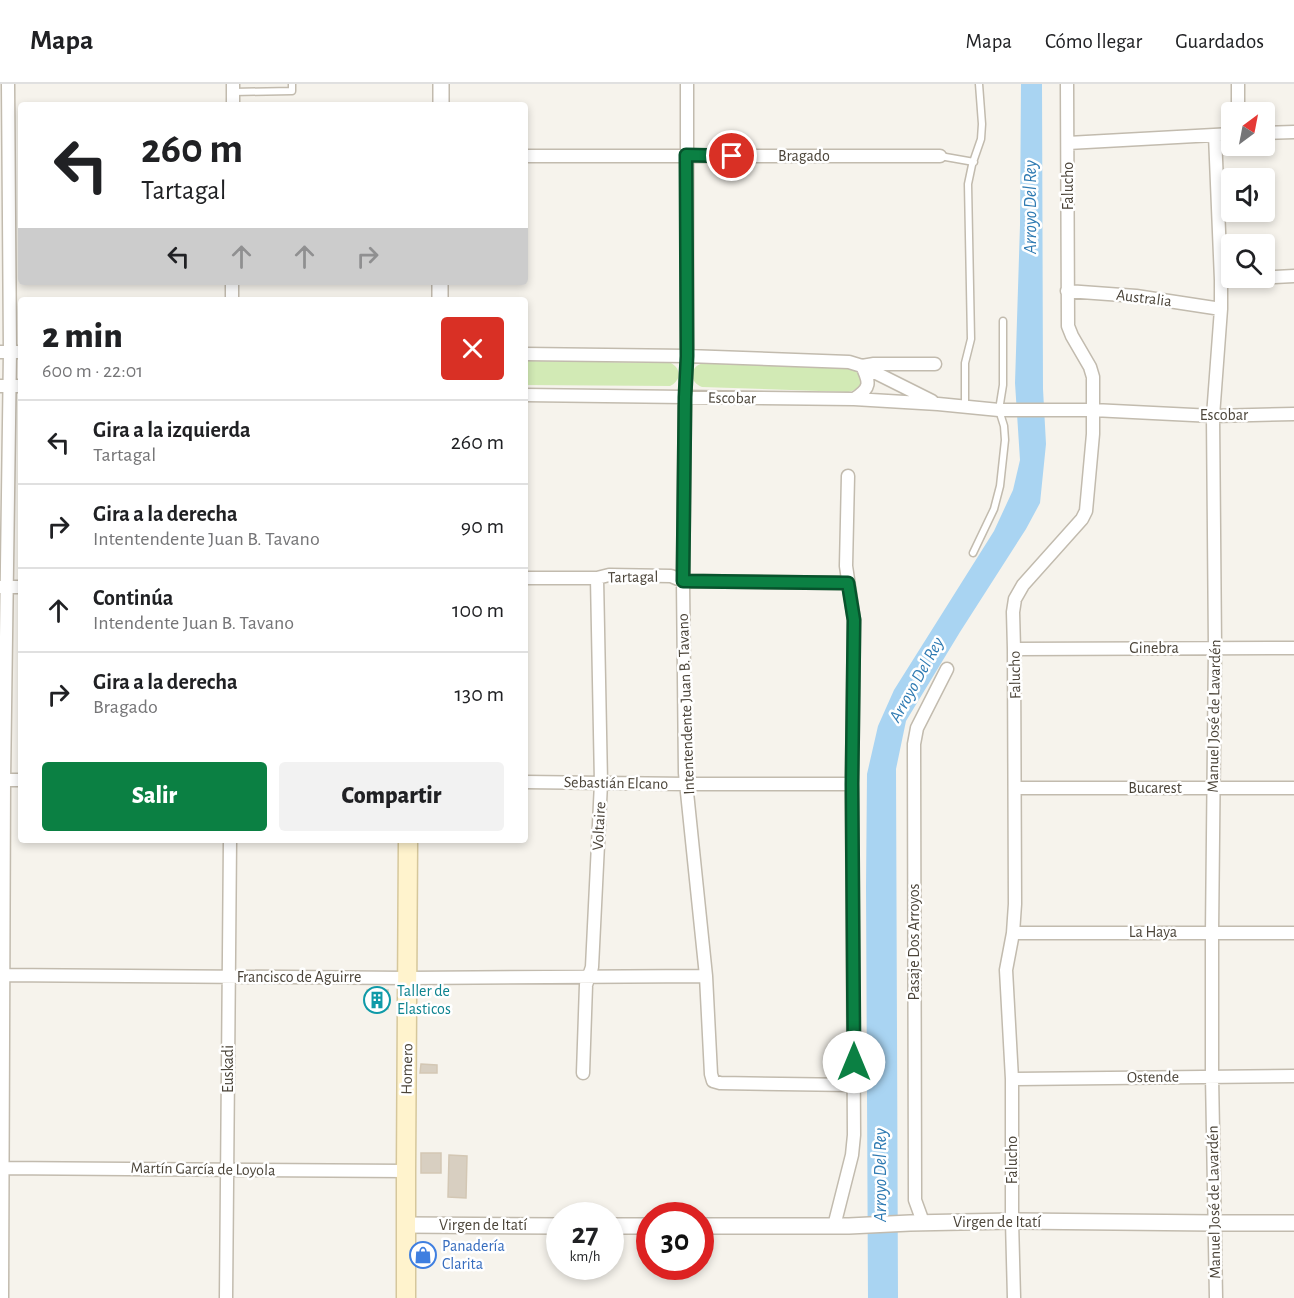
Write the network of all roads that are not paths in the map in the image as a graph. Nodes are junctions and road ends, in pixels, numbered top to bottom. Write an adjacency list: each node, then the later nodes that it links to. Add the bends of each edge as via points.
1 (8, 84): 16 (street)
2 (292, 84): 8 (lane, via 292,91)
3 (441, 84): 9 (street)
4 (687, 84): 17 (street, Intentendente Juan B. Tavano)
5 (980, 84): 20 (lane, via 982,132)
6 (1067, 84): 15 (street, Falucho)
7 (1238, 84): 10 (street)
8 (233, 94)
9 (441, 102)
10 (1238, 102)
11 (1294, 132): 12 (street)
12 (1275, 133)
13 (1215, 135): 14 (street); 15 (street); 23 (street, Manuel José de Lavardén)
14 (1221, 135)
15 (1068, 143): 25 (street, Falucho)
16 (4, 146): 28 (street)
17 (686, 155): 18 (street, Bragado); 19 (street, Bragado); 30 (street, Intentendente Juan B. Tavano)
18 (528, 156)
19 (940, 156): 20 (lane)
20 (974, 162): 38 (lane, via 968,184 971,339 965,363)
21 (1294, 276): 22 (street)
22 (1275, 277)
23 (1221, 280)
24 (1221, 288): 26 (street, Manuel José de Lavardén)
25 (1067, 291): 26 (street, Australia, via 1136,296); 40 (street, Falucho, via 1068,326 1093,377)
26 (1221, 309): 42 (street, Manuel José de Lavardén)
27 (1003, 321): 39 (lane)
28 (10, 352): 33 (street)
29 (528, 354): 30 (street, Escobar)
30 (687, 356): 32 (street, Escobar); 35 (street, Intentendente Juan B. Tavano)
31 (935, 364): 32 (street, Escobar)
32 (862, 366): 36 (street, via 866,389); 37 (street, Escobar)
33 (10, 386): 49 (street)
34 (528, 395): 35 (street, Escobar)
35 (685, 397): 36 (street, Escobar); 47 (street, Intentendente Juan B. Tavano)
36 (854, 399): 37 (street, Escobar)
37 (938, 404): 38 (street, Escobar)
38 (965, 407): 39 (street, Escobar)
39 (1002, 410): 40 (street, Escobar); 44 (lane, via 1005,440 1000,486 994,509)
40 (1093, 410): 42 (street, Escobar); 52 (street, Falucho, via 1086,511 1015,599)
41 (1294, 414): 42 (street, Escobar)
42 (1213, 416): 50 (street, Manuel José de Lavardén)
43 (848, 476): 48 (street)
44 (973, 553)
45 (528, 578): 46 (street, Tartagal)
46 (597, 578): 47 (street, Tartagal, via 671,576); 57 (street, Voltaire)
47 (683, 581): 48 (street, Tartagal); 58 (street, Intentendente Juan B. Tavano)
48 (848, 583): 59 (street, via 854,620)
49 (4, 587): 54 (street)
50 (1215, 648): 51 (street, Ginebra); 52 (street, Ginebra); 61 (street, Manuel José de Lavardén)
51 (1294, 648)
52 (1014, 649): 60 (street, Falucho)
53 (947, 669): 82 (street, Pasaje Dos Arroyos, via 917,728 914,744)
54 (2, 780): 55 (street); 68 (street)
55 (18, 780)
56 (528, 782): 57 (street, Sebastián Elcano)
57 (601, 783): 58 (street, Sebastián Elcano); 69 (street, Voltaire)
58 (687, 784): 59 (street, Sebastián Elcano); 70 (street, Intentendente Juan B. Tavano)
59 (852, 784): 77 (street)
60 (1015, 788): 61 (street, Bucarest); 66 (street, Falucho)
61 (1213, 788): 62 (street, Bucarest); 65 (street, Manuel José de Lavardén)
62 (1294, 788)
63 (230, 843): 71 (street, Euskadi)
64 (408, 843): 72 (main road, Homero)
65 (1212, 932): 66 (street, La Haya); 67 (street, La Haya); 74 (street, Manuel José de Lavardén)
66 (1013, 933): 76 (street, Falucho, via 1006,970)
67 (1294, 933)
68 (1, 975): 71 (street, Francisco de Aguirre); 78 (street)
69 (589, 976): 70 (street, Francisco de Aguirre); 72 (street, Francisco de Aguirre); 73 (street, Voltaire)
70 (706, 976): 77 (street, Intentendente Juan B. Tavano, via 713,1081)
71 (228, 977): 72 (street, Francisco de Aguirre); 79 (street, Euskadi)
72 (407, 978): 80 (main road, Homero)
73 (583, 1073)
74 (1212, 1076): 75 (street, Ostende); 76 (street, Ostende); 84 (street, Manuel José de Lavardén)
75 (1294, 1076)
76 (1012, 1078): 81 (street, Falucho)
77 (854, 1085): 88 (street, via 854,1135)
78 (1, 1168): 79 (street, Martín García de Loyola); 89 (street)
79 (228, 1170): 80 (street, Martín García de Loyola); 90 (street, Euskadi)
80 (406, 1171): 85 (main road, Homero)
81 (1012, 1221): 82 (street, Virgen de Itatí); 84 (street, Virgen de Itatí); 92 (street, Falucho)
82 (917, 1222): 88 (street, Virgen de Itatí)
83 (1294, 1222): 84 (street, Virgen de Itatí)
84 (1214, 1224): 93 (street, Manuel José de Lavardén)
85 (406, 1225): 86 (street, Virgen de Itatí); 91 (main road, Homero)
86 (546, 1226)
87 (714, 1226): 88 (street, Virgen de Itatí)
88 (842, 1226)
89 (2, 1298)
90 (226, 1298)
91 (406, 1298)
92 (1014, 1298)
93 (1216, 1298)

